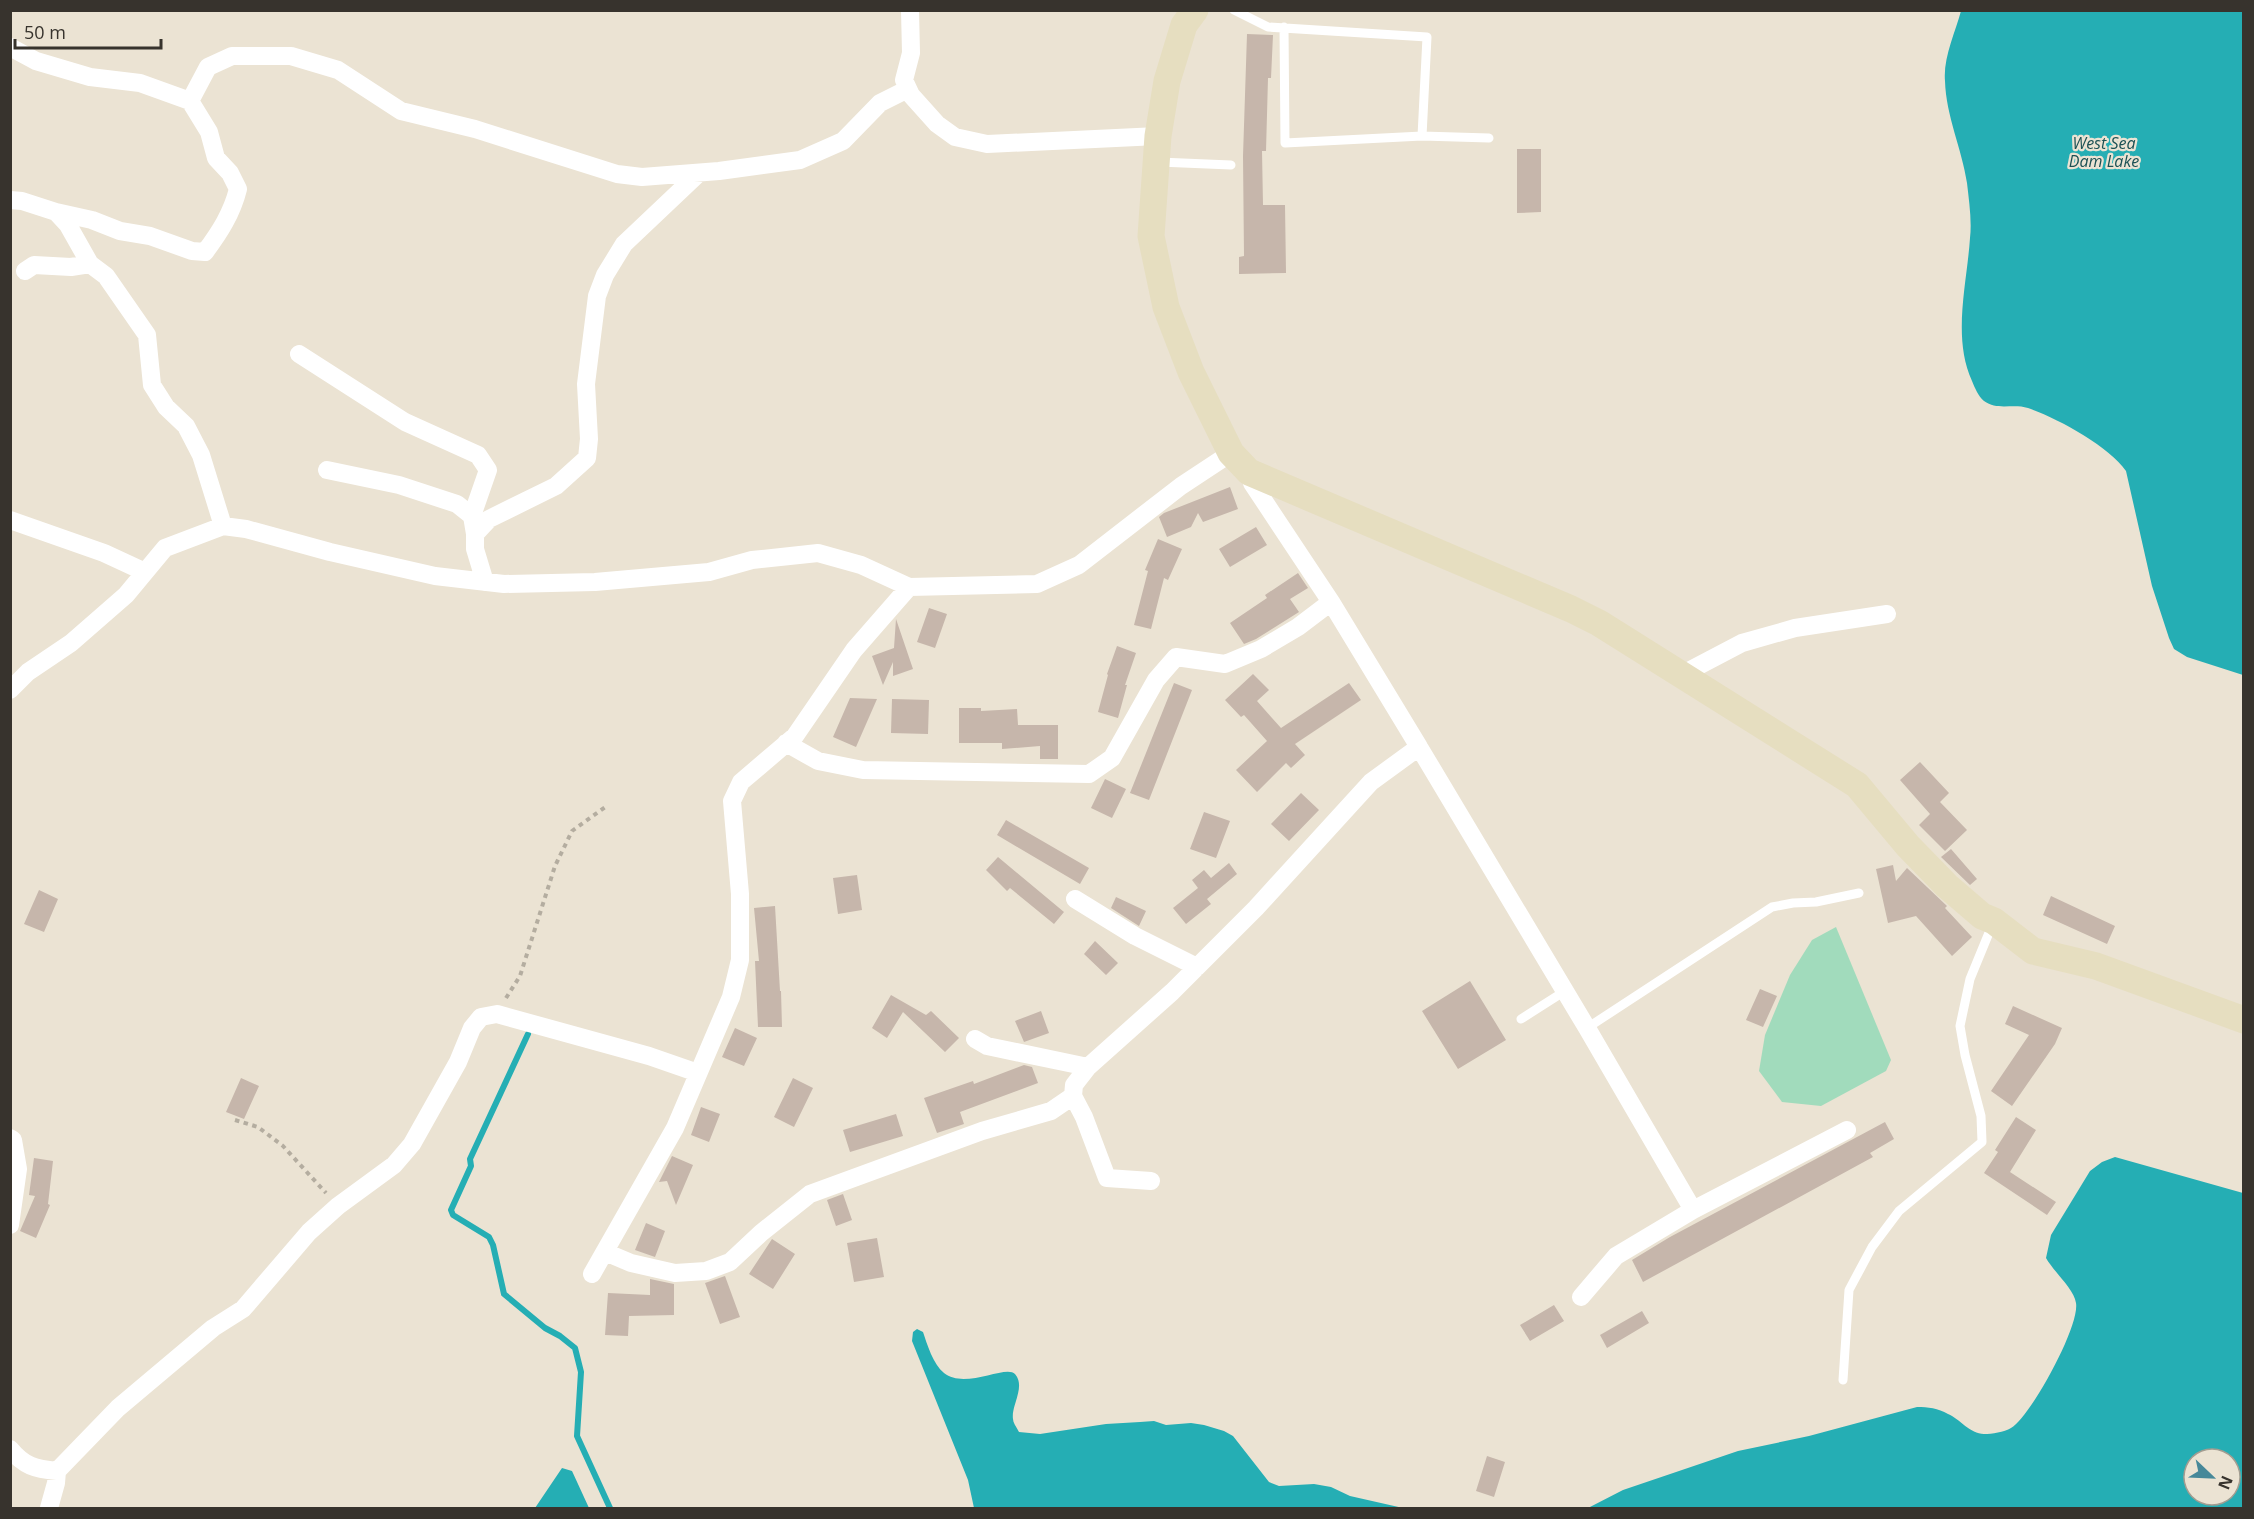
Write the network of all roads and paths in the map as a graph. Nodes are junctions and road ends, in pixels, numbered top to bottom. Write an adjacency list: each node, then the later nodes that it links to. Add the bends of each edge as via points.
1 (910, 10): 6 (street, via 911,52 904,80)
2 (1195, 10): 10 (street, via 1184,25 1167,81)
3 (1234, 10): 4 (lane, via 1268,27)
4 (1284, 27): 8 (lane, via 1427,37); 8 (lane, via 1285,143)
5 (10, 47): 7 (street, via 36,61 90,77 140,83)
6 (908, 89): 10 (street, via 937,124 955,138 987,144); 12 (street, via 880,103 843,141 800,160)
7 (190, 101): 12 (street, via 208,67 232,56 291,56 339,70 401,111 475,129 617,174 642,177); 14 (street, via 209,132 216,158 238,189 234,206 205,252)
8 (1422, 136): 9 (lane)
9 (1489, 138)
10 (1157, 149): 11 (lane, via 1167,161); 18 (street, via 1151,236 1166,307 1191,372)
11 (1231, 165)
12 (699, 173): 23 (street, via 624,244 605,275 597,296 585,384 587,458 556,486 489,519)
13 (10, 200): 14 (street)
14 (56, 212): 15 (street)
15 (90, 264): 16 (street, via 34,264); 22 (street, via 106,276 147,335 152,385 166,407 186,426 201,454)
16 (25, 271)
17 (299, 354): 20 (street, via 405,422 478,455 488,470)
18 (1240, 463): 26 (street, via 1181,486 1079,565 1037,584); 27 (street); 29 (street, via 1571,609)
19 (327, 470): 20 (street, via 399,485 457,504)
20 (472, 516): 23 (street)
21 (10, 520): 24 (street)
22 (223, 526): 24 (street, via 165,548); 25 (street, via 435,576)
23 (475, 534): 25 (street, via 475,549)
24 (145, 572): 30 (street, via 126,595)
25 (485, 582): 26 (street, via 595,582 709,572 752,560 818,553 861,565)
26 (909, 587): 31 (street, via 854,650 795,736)
27 (1331, 602): 31 (street, via 1262,649 1225,663 1176,657 1156,680 1112,758 1089,774 863,770 818,761); 32 (street)
28 (1887, 614): 29 (street, via 1795,628 1742,643)
29 (1682, 675): 36 (street, via 1857,785 1947,886 1982,916)
30 (10, 690)
31 (786, 743): 45 (street, via 741,782 732,801 740,894 740,960 731,997)
32 (1419, 747): 37 (street, via 1371,783); 38 (street)
33 (608, 805): 39 (path, via 572,831 555,866 520,976)
34 (1859, 893): 42 (lane, via 1772,907)
35 (1075, 899): 37 (street, via 1135,936)
36 (1994, 921): 41 (street, via 2033,951 2096,966); 57 (lane, via 1970,979 1960,1026 1981,1116 1982,1142 1899,1211 1872,1247 1849,1290)
37 (1197, 967): 44 (street)
38 (1565, 991): 40 (lane); 42 (street)
39 (496, 1014): 45 (street); 51 (street, via 481,1017 472,1028 458,1062 412,1144 394,1165)
40 (1521, 1019)
41 (2244, 1020)
42 (1587, 1028): 52 (street)
43 (975, 1039): 44 (street, via 987,1046)
44 (1088, 1067): 46 (street, via 1074,1085)
45 (698, 1073): 54 (street, via 675,1128)
46 (1072, 1096): 50 (street, via 1107,1178); 54 (street, via 1051,1111 982,1131 810,1194 730,1262 706,1271 675,1273)
47 (235, 1120): 51 (path, via 258,1127 283,1146)
48 (1847, 1130): 52 (street)
49 (10, 1138): 53 (street, via 18,1168)
50 (1151, 1181)
51 (338, 1206): 59 (street, via 290,1252 243,1309 213,1328 125,1401)
52 (1693, 1210): 56 (street, via 1616,1256)
53 (10, 1225)
54 (605, 1252): 55 (street)
55 (592, 1274)
56 (1581, 1297)
57 (1843, 1380)
58 (10, 1449): 59 (street, via 36,1470)
59 (57, 1471): 60 (street)
60 (49, 1509)

